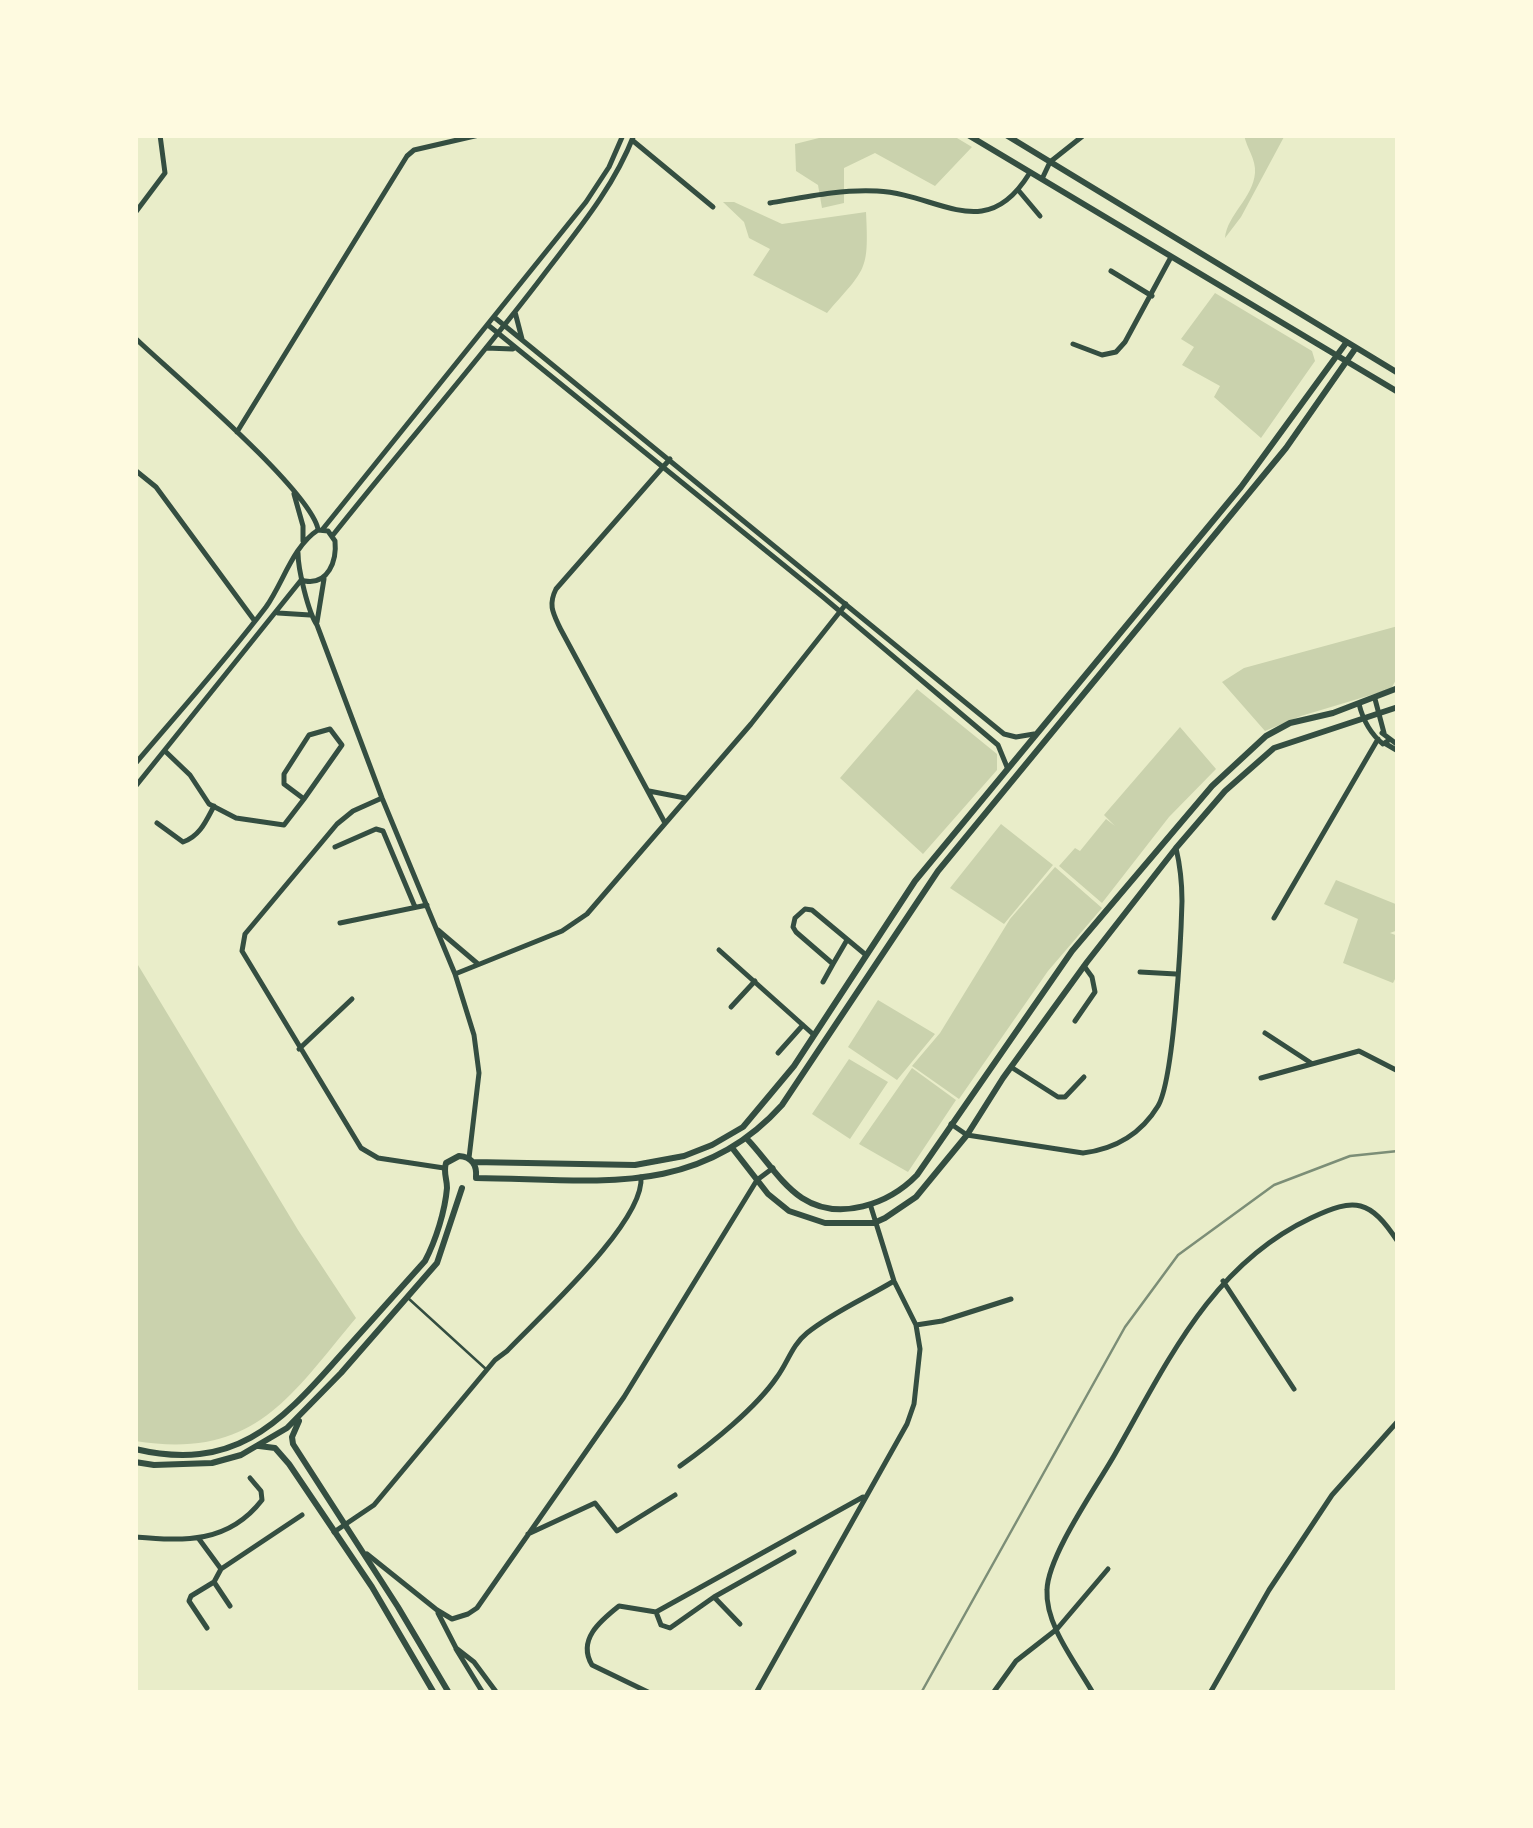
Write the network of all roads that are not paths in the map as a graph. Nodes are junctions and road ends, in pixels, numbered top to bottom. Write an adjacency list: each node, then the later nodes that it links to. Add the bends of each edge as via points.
1 (160, 135): 14 (street, via 165,173)
2 (479, 135): 37 (street, via 407,156)
3 (623, 135): 20 (street, via 593,192)
4 (1006, 135): 8 (street)
5 (1084, 135): 8 (street)
6 (973, 137): 9 (street)
7 (633, 138): 13 (street); 19 (street, via 600,202)
8 (1050, 162): 10 (street); 27 (street)
9 (1030, 174): 10 (street); 11 (street)
10 (1041, 182): 16 (street)
11 (1019, 191): 12 (street, via 988,210 882,191); 15 (street)
12 (770, 203)
13 (713, 206)
14 (135, 213)
15 (1040, 216)
16 (1171, 257): 18 (street); 31 (street)
17 (1111, 271): 18 (street)
18 (1152, 296): 26 (street, via 1116,352 1102,355)
19 (515, 312): 22 (street); 25 (street)
20 (494, 317): 21 (street); 22 (street)
21 (488, 325): 23 (street); 35 (street)
22 (505, 327): 23 (street); 25 (street)
23 (499, 334): 28 (street); 29 (street)
24 (135, 338): 37 (street)
25 (523, 342): 38 (street)
26 (1073, 344)
27 (1346, 344): 30 (street); 31 (street)
28 (486, 348): 29 (street); 36 (street)
29 (516, 349): 39 (street)
30 (1355, 349): 32 (street); 33 (street)
31 (1336, 356): 32 (street); 60 (street, via 1241,487)
32 (1345, 362): 34 (street); 114 (street, via 1286,448 938,871 782,1106)
33 (1398, 373)
34 (1398, 392)
35 (424, 403): 36 (street); 42 (street)
36 (434, 410): 43 (street)
37 (237, 432): 41 (street)
38 (670, 459): 39 (street); 48 (street)
39 (664, 467): 49 (street); 69 (street, via 551,600)
40 (135, 470): 52 (street, via 156,487)
41 (293, 491): 42 (street); 44 (street)
42 (320, 530): 43 (street); 44 (street)
43 (333, 535): 46 (street, via 334,562)
44 (303, 543): 45 (street)
45 (298, 553): 47 (street); 52 (street)
46 (324, 576): 47 (street); 53 (street)
47 (304, 580): 50 (street); 51 (street)
48 (846, 604): 49 (street); 60 (street, via 1004,734)
49 (840, 611): 67 (street, via 998,745); 71 (street)
50 (276, 613): 51 (street); 65 (street)
51 (310, 615): 53 (street)
52 (254, 621): 66 (street)
53 (317, 625): 70 (street)
54 (1398, 688): 55 (street)
55 (1375, 699): 56 (street); 58 (street)
56 (1359, 704): 59 (street); 61 (street)
57 (1398, 707): 58 (street)
58 (1381, 714): 59 (street); 62 (street)
59 (1363, 719): 62 (street); 63 (street)
60 (1034, 734): 67 (street)
61 (1266, 736): 63 (street); 85 (street, via 1212,786)
62 (1380, 736): 64 (street); 80 (street)
63 (1274, 748): 77 (street)
64 (1398, 748)
65 (166, 752): 68 (street); 73 (street)
66 (135, 764)
67 (1007, 767): 86 (street, via 915,880)
68 (135, 787)
69 (649, 791): 71 (street); 75 (street)
70 (382, 798): 78 (street); 103 (street, via 337,824 243,939 244,957)
71 (687, 798): 75 (street)
72 (304, 799): 72 (street, via 284,784 284,774 309,735 330,729 342,746); 73 (street, via 284,825 236,818)
73 (214, 806): 74 (street, via 201,830 183,842)
74 (157, 822)
75 (666, 824): 87 (street, via 587,914 562,931)
76 (335, 846): 79 (street, via 384,831)
77 (1176, 848): 89 (street); 92 (street, via 1182,898)
78 (426, 904): 79 (street); 82 (street)
79 (415, 907): 81 (street)
80 (1274, 918)
81 (340, 923)
82 (436, 928): 87 (street); 91 (street)
83 (847, 940): 86 (street); 88 (street); 88 (street, via 812,910 795,918 796,932)
84 (719, 950): 93 (street)
85 (1072, 952): 89 (street); 95 (street)
86 (866, 955): 102 (street)
87 (478, 964): 91 (street)
88 (833, 964): 94 (street)
89 (1086, 964): 97 (street); 99 (street, via 1095,992)
90 (1140, 972): 92 (street)
91 (454, 974): 118 (street, via 480,1062)
92 (1176, 974): 113 (street, via 1164,1092 1127,1139 1083,1153)
93 (754, 982): 98 (street); 100 (street)
94 (823, 982)
95 (1043, 992): 97 (street); 104 (street)
96 (352, 999): 103 (street)
97 (1058, 1004): 106 (street)
98 (731, 1007)
99 (1076, 1021)
100 (804, 1025): 102 (street); 105 (street)
101 (1265, 1033): 107 (street)
102 (814, 1035): 118 (street, via 742,1127 684,1156 614,1166)
103 (299, 1049): 119 (street, via 361,1148 378,1158)
104 (1002, 1050): 106 (street); 112 (street)
105 (778, 1053)
106 (1017, 1060): 108 (street)
107 (1312, 1063): 109 (street, via 1363,1051); 111 (street)
108 (1011, 1067): 110 (street, via 1058,1097); 113 (street)
109 (1398, 1071)
110 (1084, 1077)
111 (1261, 1078)
112 (951, 1124): 113 (street); 116 (street)
113 (967, 1135): 117 (street)
114 (748, 1140): 115 (street); 120 (street)
115 (733, 1149): 121 (street, via 688,1168); 123 (street)
116 (934, 1150): 117 (street); 126 (street, via 910,1182)
117 (948, 1158): 127 (street, via 916,1197)
118 (471, 1160): 119 (street, via 454,1157); 122 (street)
119 (444, 1168): 124 (street)
120 (773, 1168): 123 (street); 126 (street, via 802,1198)
121 (640, 1177): 122 (street); 134 (street, via 639,1196 610,1242)
122 (476, 1178): 125 (street)
123 (758, 1180): 127 (street, via 789,1211 825,1223); 148 (street, via 624,1397)
124 (448, 1182): 125 (street); 139 (street, via 425,1261 290,1412 257,1435 215,1451)
125 (462, 1188): 131 (street, via 437,1263)
126 (870, 1207): 127 (street)
127 (874, 1222): 129 (street)
128 (1398, 1242): 130 (street, via 1373,1211 1341,1204 1293,1226)
129 (894, 1281): 133 (street); 141 (street, via 807,1333 764,1391)
130 (1223, 1281): 135 (street); 162 (street, via 1188,1328 1069,1533 1051,1571 1047,1600)
131 (408, 1298): 134 (lane); 136 (street)
132 (1011, 1298): 133 (street)
133 (916, 1325): 144 (street, via 920,1349 912,1414)
134 (488, 1371): 146 (street, via 374,1505)
135 (1294, 1390)
136 (303, 1414): 138 (street); 146 (street, via 294,1444)
137 (1398, 1421): 172 (street, via 1332,1495)
138 (258, 1446): 140 (street, via 212,1463); 147 (street, via 281,1453)
139 (135, 1450)
140 (135, 1462)
141 (680, 1466)
142 (250, 1478): 150 (street, via 263,1496 258,1506 222,1532)
143 (675, 1495): 148 (street, via 617,1532 594,1502)
144 (864, 1497): 159 (street); 169 (street)
145 (302, 1515): 153 (street)
146 (346, 1525): 147 (street); 151 (street)
147 (334, 1532): 164 (street)
148 (526, 1535): 158 (street, via 468,1614 452,1619)
149 (135, 1537): 150 (street)
150 (199, 1539): 153 (street)
151 (363, 1552): 158 (street); 165 (street)
152 (794, 1552): 156 (street)
153 (220, 1569): 155 (street)
154 (1108, 1569): 162 (street)
155 (214, 1582): 157 (street); 161 (street, via 189,1601)
156 (714, 1597): 159 (street, via 670,1628 661,1626); 160 (street)
157 (230, 1606)
158 (436, 1610): 163 (street)
159 (656, 1612): 168 (street, via 619,1606 586,1648 597,1668)
160 (740, 1624)
161 (208, 1628)
162 (1057, 1629): 170 (street, via 1016,1661); 171 (street)
163 (456, 1648): 166 (street); 167 (street)
164 (434, 1693)
165 (449, 1693)
166 (484, 1693)
167 (497, 1693)
168 (650, 1693)
169 (756, 1693)
170 (994, 1693)
171 (1093, 1693)
172 (1210, 1693)

